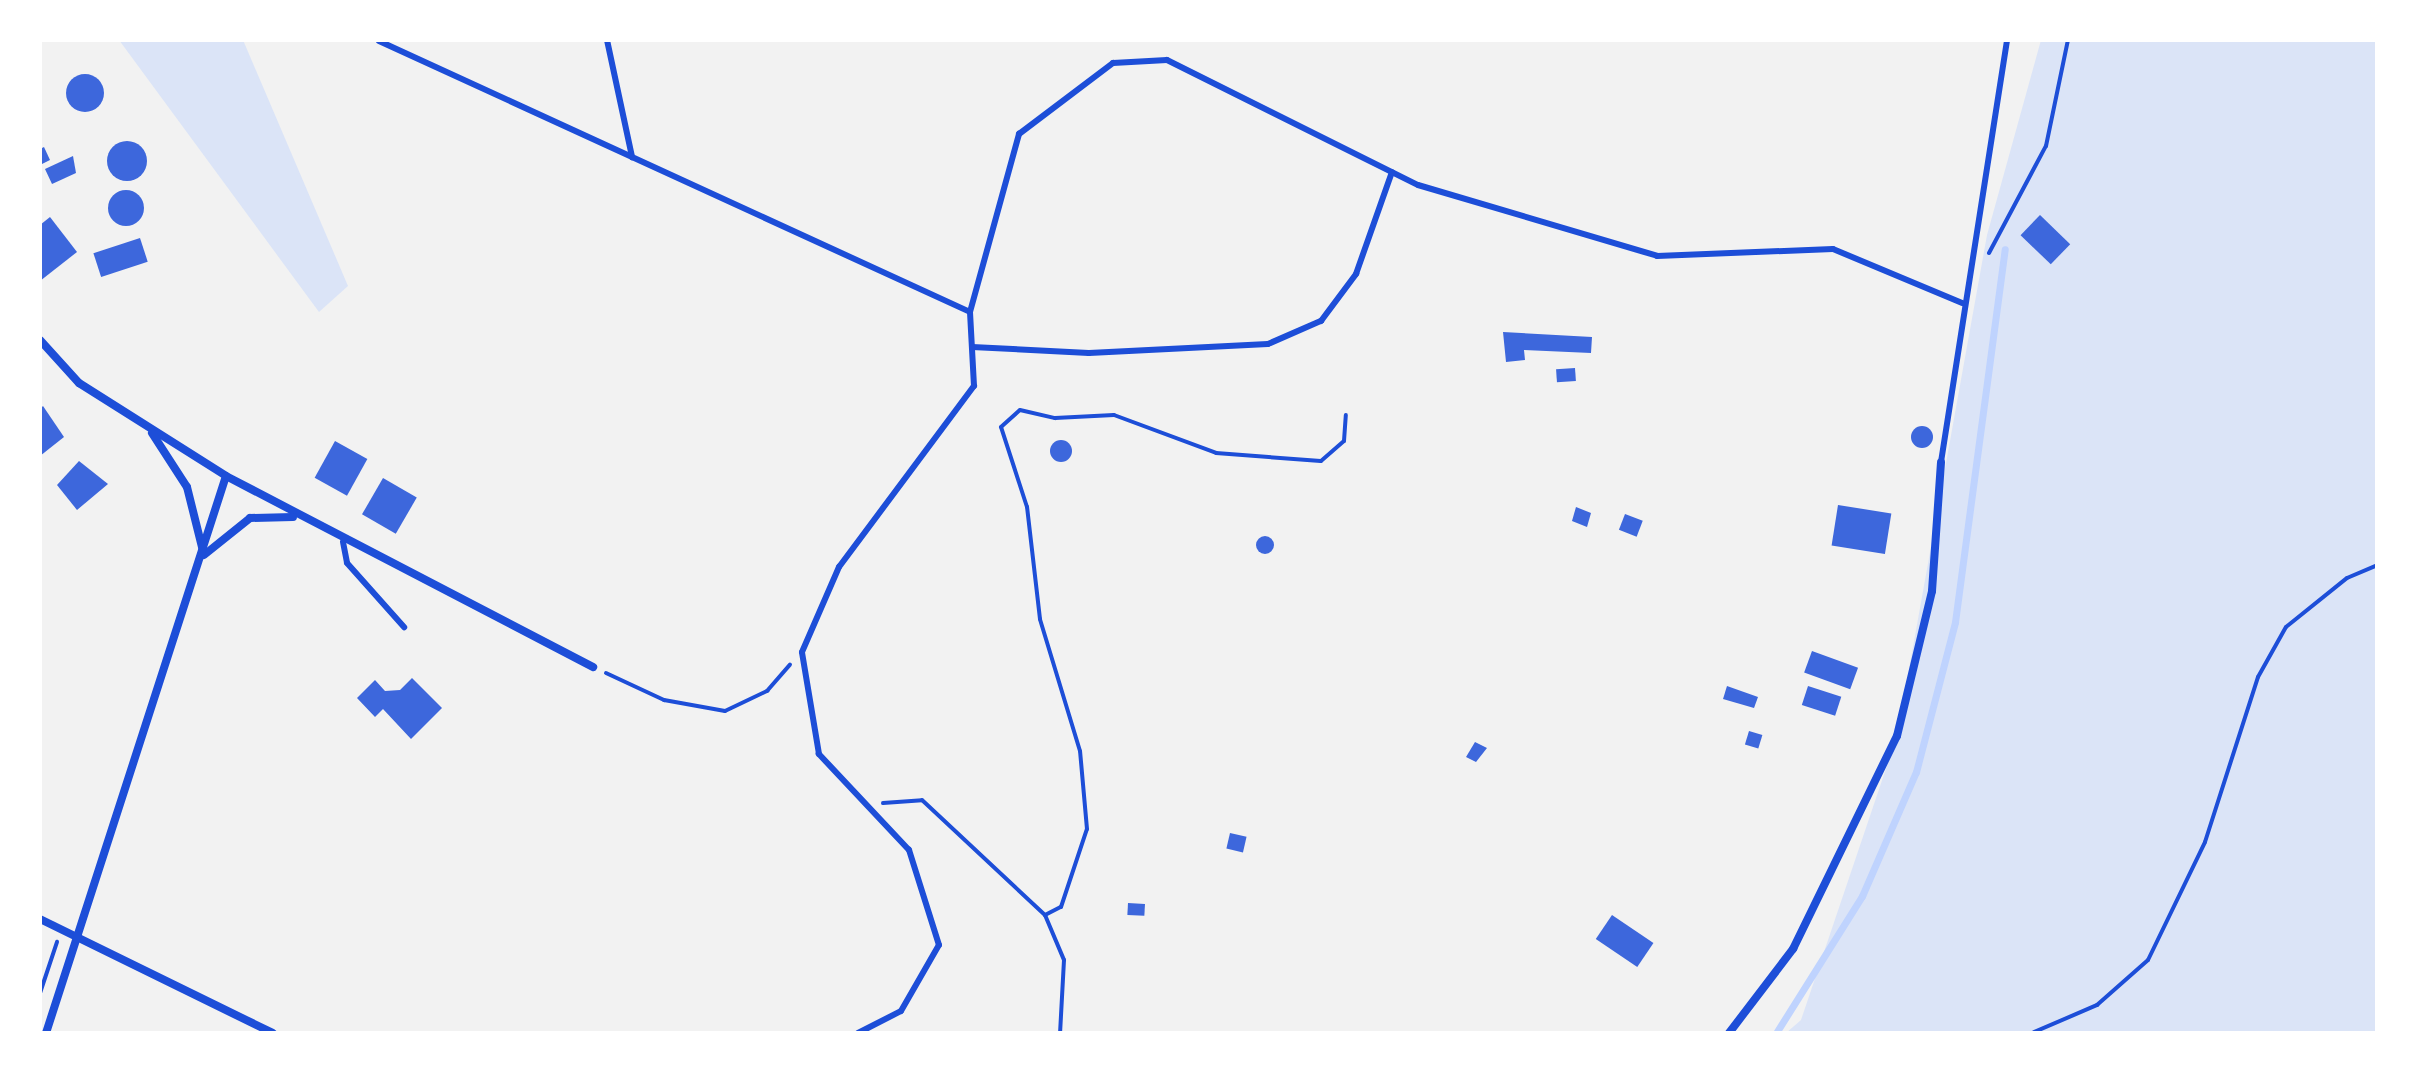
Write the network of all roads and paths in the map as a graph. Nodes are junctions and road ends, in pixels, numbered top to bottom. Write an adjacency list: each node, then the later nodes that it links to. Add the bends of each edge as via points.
1 (607, 40): 5 (lane)
2 (2007, 40): 8 (lane)
3 (2068, 40): 7 (path, via 2046,146)
4 (379, 41): 5 (lane)
5 (632, 157): 9 (lane)
6 (1392, 172): 8 (lane, via 1657,256 1833,249); 9 (lane, via 1167,60 1113,63 1019,134); 11 (lane, via 1356,274 1321,321 1268,344 1089,353)
7 (1982, 266)
8 (1962, 303): 14 (lane)
9 (970, 312): 11 (lane)
10 (40, 340): 13 (street, via 79,383)
11 (972, 347): 21 (lane, via 974,386 839,567)
12 (1346, 415): 24 (path, via 1344,441 1321,461 1216,453 1114,415 1055,418 1020,410 1001,427 1027,507 1040,619 1080,751 1087,829 1061,907)
13 (149, 428): 15 (street); 18 (street, via 196,507)
14 (1941, 462): 33 (street, via 1932,591 1897,736 1793,949)
15 (226, 476): 16 (street); 18 (street)
16 (300, 518): 17 (street); 18 (street, via 250,518)
17 (343, 542): 20 (lane, via 347,563); 22 (street)
18 (203, 555): 29 (street)
19 (2377, 565): 34 (path, via 2347,578 2286,627 2258,677 2205,842 2148,960 2097,1005)
20 (404, 627)
21 (802, 652): 22 (path, via 767,691 725,711 664,700); 23 (lane, via 819,754)
22 (593, 667)
23 (865, 804): 24 (path, via 922,800); 31 (lane, via 909,850 939,945 901,1011)
24 (1045, 915): 32 (path, via 1064,960)
25 (40, 919): 30 (street)
26 (48, 969): 27 (path)
27 (42, 976): 28 (path)
28 (40, 993)
29 (46, 1033)
30 (273, 1033)
31 (858, 1033)
32 (1060, 1033)
33 (1729, 1033)
34 (2032, 1033)

